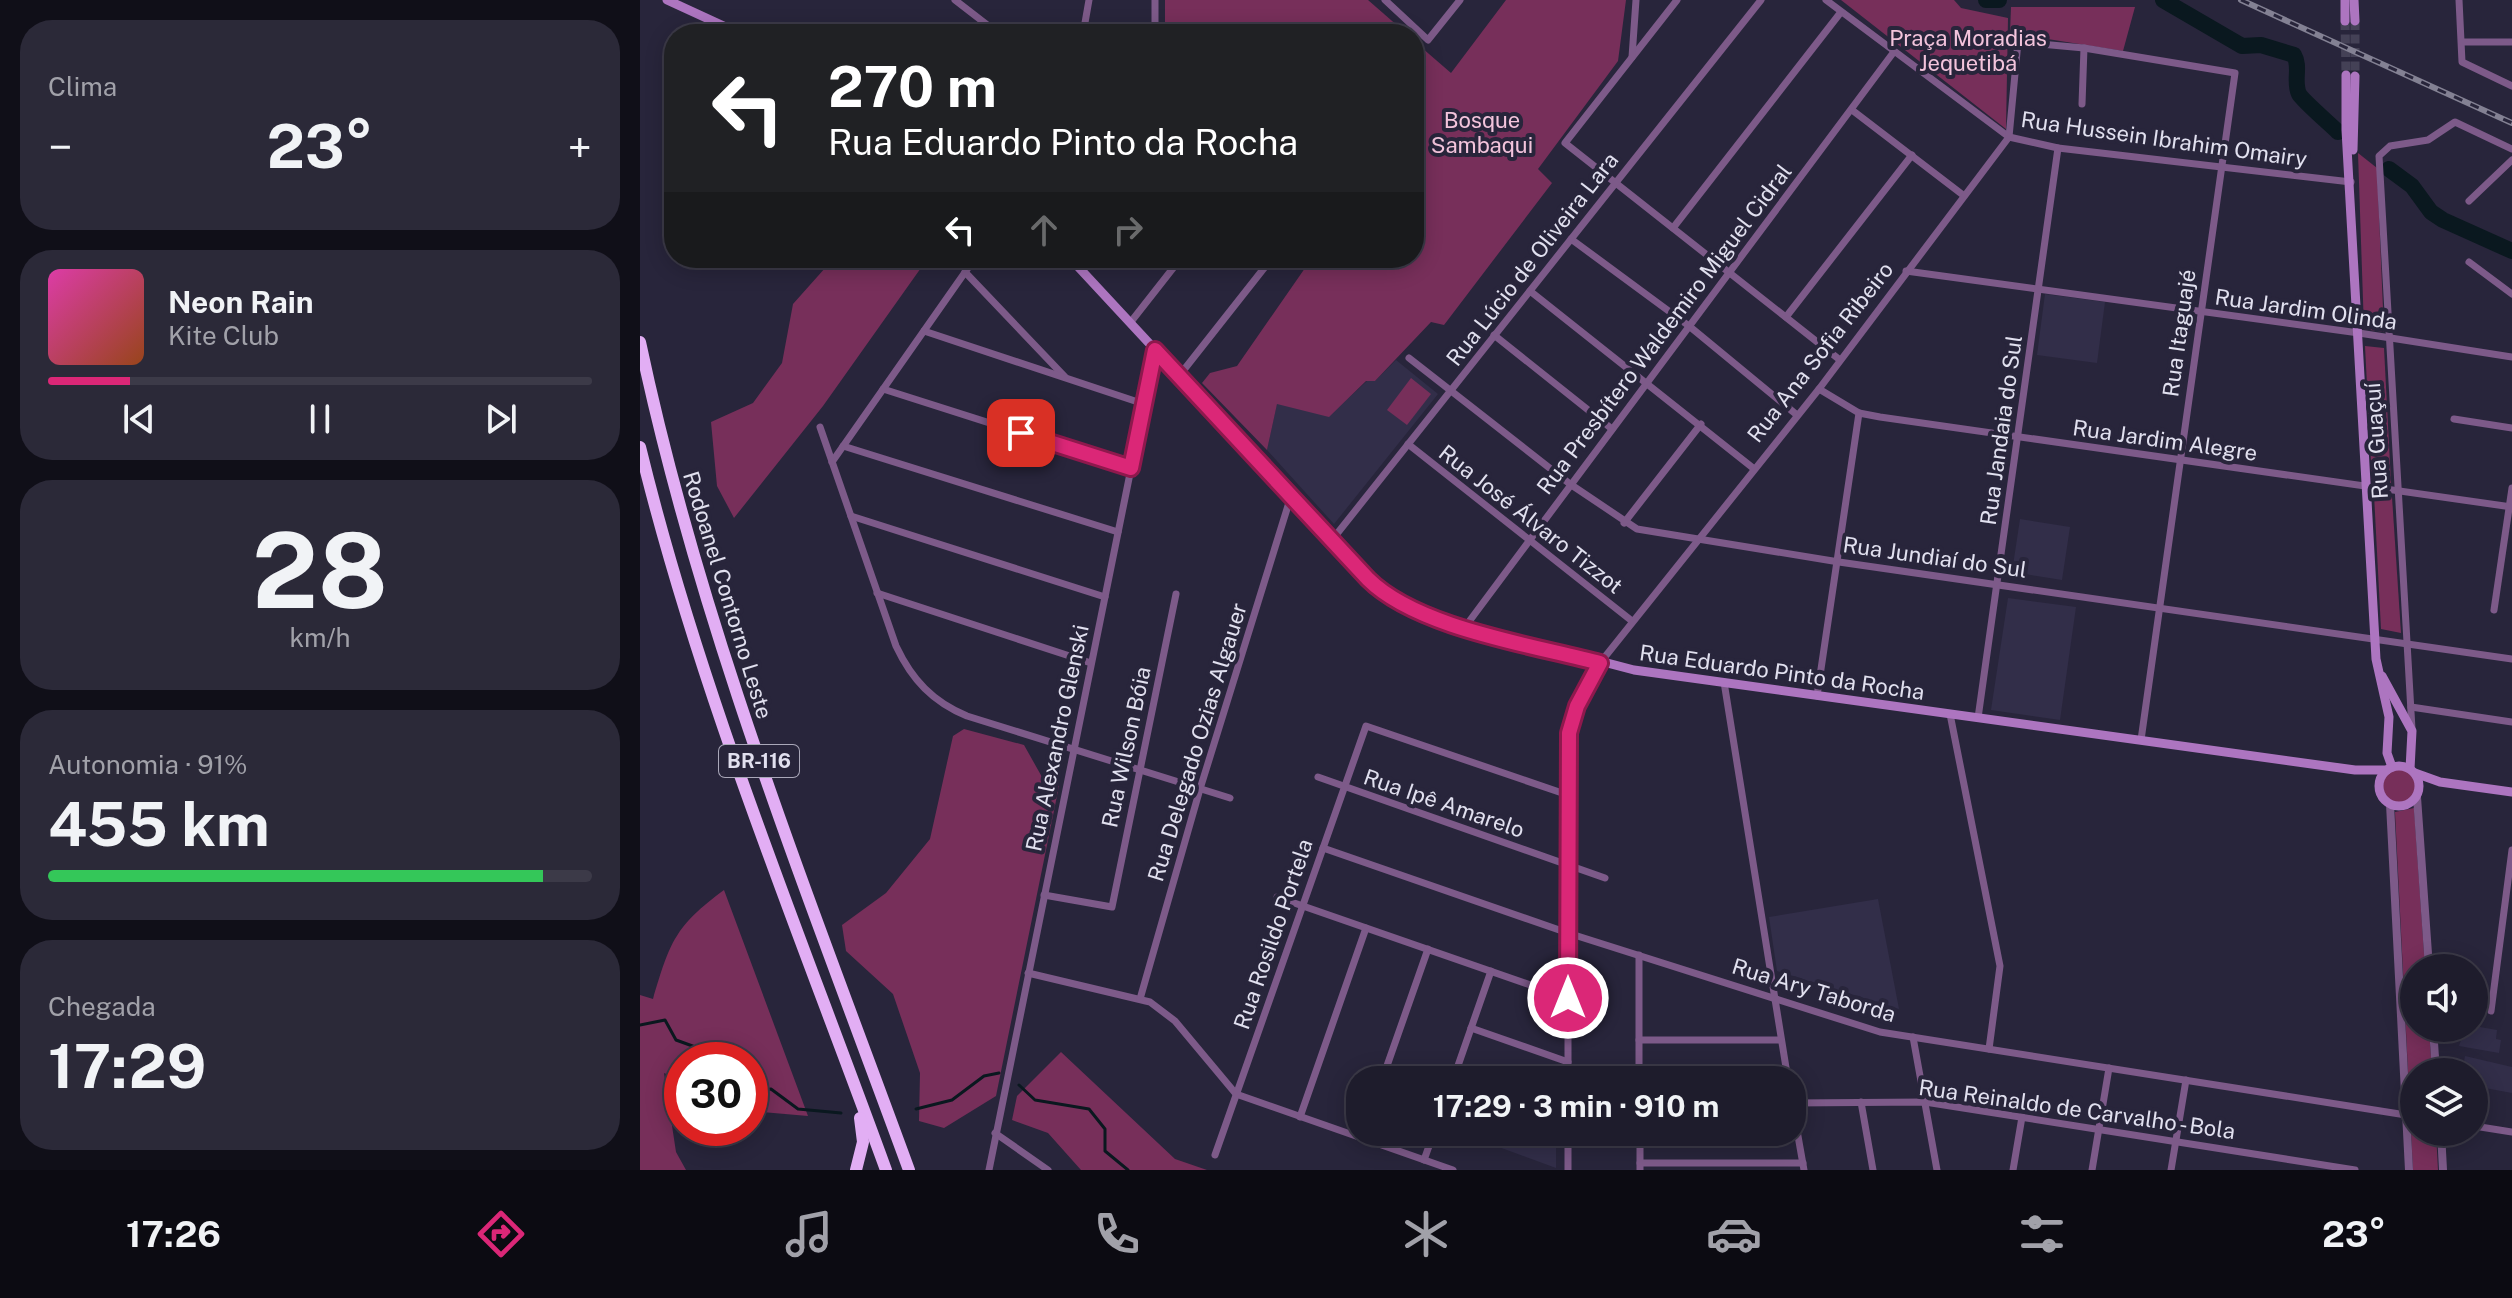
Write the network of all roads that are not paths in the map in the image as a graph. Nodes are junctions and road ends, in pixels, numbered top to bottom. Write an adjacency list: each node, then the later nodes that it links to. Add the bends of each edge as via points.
1 (667, 0): 15 (main road)
2 (955, 0): 16 (street)
3 (1089, 0): 17 (street)
4 (1155, 0): 18 (street)
5 (1385, 0): 19 (street)
6 (1460, 0): 20 (street, via 1428,40)
7 (1636, 0): 25 (street)
8 (1677, 0): 25 (street)
9 (1761, 0): 37 (street, Rua Lúcio de Oliveira Lara)
10 (1826, 0): 14 (street, Rua Hussein Ibrahim Omairy)
11 (2345, 0): 12 (main road, via 2350,21)
12 (2354, 0)
13 (2459, 0): 21 (street)
14 (1841, 12): 24 (street, Rua Hussein Ibrahim Omairy); 40 (street)
15 (719, 24)
16 (986, 24)
17 (1085, 24)
18 (1155, 24)
19 (1411, 24)
20 (1424, 36)
21 (2462, 42): 22 (street); 27 (street, via 2462,62)
22 (2512, 42)
23 (2084, 48): 28 (street); 30 (street, via 2018,42); 35 (street, Rua Itaguajé, via 2235,73)
24 (1893, 53): 29 (street, Rua Presbítero Waldemiro Miguel Cidral); 30 (street, Rua Hussein Ibrahim Omairy)
25 (1632, 60): 37 (street, via 1565,143)
26 (2351, 75): 36 (main road, Rua Guaçuí, via 2346,130)
27 (2512, 86)
28 (2082, 104)
29 (1852, 110): 33 (street); 49 (street, Rua Presbítero Waldemiro Miguel Cidral)
30 (2009, 137): 31 (street, Rua Hussein Ibrahim Omairy); 38 (street, Rua Ana Sofia Ribeiro)
31 (2058, 148): 35 (street, Rua Hussein Ibrahim Omairy); 50 (street, Rua Jandaia do Sul)
32 (2512, 149): 60 (street, Rua Guaçuí, via 2451,122 2428,140 2382,150)
33 (1912, 155): 38 (street); 54 (street)
34 (2512, 160): 39 (street)
35 (2220, 166): 36 (street, Rua Hussein Ibrahim Omairy); 53 (street, Rua Itaguajé)
36 (2352, 182): 58 (main road, Rua Guaçuí)
37 (1615, 184): 40 (street); 41 (street, Rua Lúcio de Oliveira Lara)
38 (1963, 195): 47 (street, Rua Ana Sofia Ribeiro)
39 (2469, 201)
40 (1673, 228): 49 (street)
41 (1571, 239): 51 (street, Rua Lúcio de Oliveira Lara); 56 (street)
42 (2469, 262): 52 (street)
43 (968, 268): 48 (street)
44 (1079, 268): 55 (main road, Rua Eduardo Pinto da Rocha)
45 (1173, 268): 55 (street)
46 (1264, 268): 66 (street)
47 (1906, 271): 50 (street, Rua Jardim Olinda); 65 (street, Rua Ana Sofia Ribeiro)
48 (965, 272): 57 (street); 67 (street)
49 (1729, 273): 54 (street); 56 (street, Rua Presbítero Waldemiro Miguel Cidral)
50 (2038, 290): 53 (street, Rua Jardim Olinda); 80 (street, Rua Jandaia do Sul)
51 (1530, 291): 59 (street, Rua Lúcio de Oliveira Lara); 68 (street)
52 (2512, 294)
53 (2199, 312): 58 (street, Rua Jardim Olinda); 84 (street, Rua Itaguajé)
54 (1786, 317): 65 (street)
55 (1130, 323): 62 (main road, Rua Eduardo Pinto da Rocha)
56 (1689, 326): 68 (street, Rua Presbítero Waldemiro Miguel Cidral); 74 (street)
57 (924, 331): 67 (street); 69 (street)
58 (2359, 333): 60 (street, Rua Jardim Olinda); 89 (main road, Rua Guaçuí)
59 (1494, 335): 71 (street, Rua Lúcio de Oliveira Lara); 79 (street)
60 (2387, 337): 63 (street, Rua Jardim Olinda); 91 (street, Rua Guaçuí)
61 (640, 342): 198 (highway, Rodoanel Contorno Leste / BR-116, via 682,521 727,667)
62 (1155, 350): 66 (main road, Rua Eduardo Pinto da Rocha); 72 (street, Rua Alexandro Glenski)
63 (2512, 357)
64 (1409, 358): 71 (street, Rua Jundiaí do Sul)
65 (1840, 360): 70 (street, Rua Ana Sofia Ribeiro)
66 (1179, 376): 92 (main road, Rua Eduardo Pinto da Rocha)
67 (1067, 378): 72 (street)
68 (1648, 381): 76 (street); 79 (street, Rua Presbítero Waldemiro Miguel Cidral)
69 (883, 389): 82 (street); 86 (street)
70 (1819, 389): 73 (street, Rua Jardim Alegre); 74 (street, Rua Ana Sofia Ribeiro)
71 (1451, 390): 81 (street, Rua Lúcio de Oliveira Lara); 88 (street, Rua Jundiaí do Sul)
72 (1144, 404): 86 (street, Rua Alexandro Glenski)
73 (1859, 413): 80 (street, Rua Jardim Alegre); 100 (street)
74 (1797, 415): 87 (street, Rua Ana Sofia Ribeiro)
75 (2454, 419): 78 (street)
76 (1701, 424): 87 (street); 95 (street)
77 (820, 427): 85 (street)
78 (2512, 428)
79 (1612, 429): 88 (street, Rua Presbítero Waldemiro Miguel Cidral)
80 (2018, 436): 84 (street, Rua Jardim Alegre); 101 (street, Rua Jandaia do Sul)
81 (1408, 444): 98 (street, Rua Lúcio de Oliveira Lara); 99 (street, Rua José Álvaro Tizzot)
82 (843, 446): 85 (street); 96 (street)
83 (640, 447): 171 (highway, Rodoanel Contorno Leste / BR-116, via 712,694)
84 (2180, 460): 89 (street, Rua Jardim Alegre); 105 (street, Rua Itaguajé)
85 (832, 462): 94 (street)
86 (1131, 468): 96 (street, Rua Alexandro Glenski)
87 (1753, 468): 97 (street, Rua Ana Sofia Ribeiro)
88 (1570, 484): 95 (street, Rua Jundiaí do Sul); 99 (street, Rua Presbítero Waldemiro Miguel Cidral)
89 (2367, 488): 91 (street, Rua Jardim Alegre); 109 (main road, Rua Guaçuí)
90 (2512, 488): 93 (street)
91 (2398, 492): 93 (street, Rua Jardim Alegre); 110 (street, Rua Guaçuí)
92 (1291, 496): 98 (main road, Rua Eduardo Pinto da Rocha); 134 (street, Rua Delegado Ozias Algauer)
93 (2511, 506): 106 (street)
94 (851, 516): 102 (street); 104 (street)
95 (1624, 523): 97 (street, Rua Jundiaí do Sul)
96 (1118, 532): 104 (street, Rua Alexandro Glenski)
97 (1698, 537): 100 (street, Rua Jundiaí do Sul); 107 (street, Rua Ana Sofia Ribeiro)
98 (1332, 540): 108 (main road, Rua Eduardo Pinto da Rocha, via 1394,601)
99 (1528, 541): 107 (street, Rua José Álvaro Tizzot); 108 (street, Rua Presbítero Waldemiro Miguel Cidral)
100 (1839, 562): 101 (street, Rua Jundiaí do Sul); 116 (street)
101 (1997, 584): 105 (street, Rua Jundiaí do Sul); 120 (street, Rua Jandaia do Sul)
102 (877, 593): 112 (street); 124 (street, via 901,656 933,698 967,716)
103 (1176, 594): 127 (street, Rua Wilson Bóia)
104 (1105, 597): 112 (street, Rua Alexandro Glenski)
105 (2158, 607): 109 (street, Rua Jundiaí do Sul); 123 (street, Rua Itaguajé)
106 (2494, 610)
107 (1632, 621): 113 (street, Rua Ana Sofia Ribeiro)
108 (1465, 627): 113 (main road, Rua Eduardo Pinto da Rocha)
109 (2375, 637): 110 (street, Rua Jundiaí do Sul); 114 (main road, Rua Guaçuí)
110 (2407, 643): 111 (street, Rua Jundiaí do Sul); 117 (street, Rua Guaçuí)
111 (2512, 659)
112 (1091, 663): 124 (street, Rua Alexandro Glenski)
113 (1600, 663): 115 (main road, Rua Eduardo Pinto da Rocha); 136 (street, Rua Ana Sofia Ribeiro, via 1571,724)
114 (2377, 666): 119 (main road, Rua Guaçuí); 122 (main road, Rua Guaçuí)
115 (1724, 682): 116 (main road, Rua Eduardo Pinto da Rocha); 154 (street)
116 (1817, 696): 118 (main road, Rua Eduardo Pinto da Rocha)
117 (2411, 707): 121 (street); 122 (street, Rua Guaçuí)
118 (1950, 714): 120 (main road, Rua Eduardo Pinto da Rocha); 162 (street, via 2000,966)
119 (2389, 717): 122 (main road, via 2401,718); 125 (main road, Rua Guaçuí)
120 (1978, 718): 123 (main road, Rua Eduardo Pinto da Rocha)
121 (2512, 722)
122 (2412, 731): 129 (main road, Rua Guaçuí)
123 (2141, 740): 128 (main road, Rua Eduardo Pinto da Rocha)
124 (1074, 749): 127 (street); 144 (street, Rua Alexandro Glenski)
125 (2387, 753): 126 (main road, Rua Guaçuí); 128 (main road, via 2377,765)
126 (2390, 769): 128 (main road, Rua Eduardo Pinto da Rocha); 129 (main road); 133 (main road)
127 (1140, 770): 134 (street); 144 (street, Rua Wilson Bóia, via 1112,907)
128 (2359, 770): 133 (main road, Rua Eduardo Pinto da Rocha)
129 (2412, 771): 131 (main road); 137 (main road)
130 (1318, 777): 132 (street, Rua Ipê Amarelo)
131 (2440, 782): 135 (main road); 137 (main road)
132 (1344, 787): 136 (street, Rua Rosildo Portela, via 1366,726); 140 (street, Rua Rosildo Portela); 142 (street, Rua Ipê Amarelo)
133 (2379, 788): 139 (main road)
134 (1200, 789): 138 (street); 156 (street, Rua Delegado Ozias Algauer)
135 (2512, 792)
136 (1568, 795): 142 (street, Rua Ana Sofia Ribeiro)
137 (2417, 795): 139 (main road, via 2402,806); 150 (street)
138 (1230, 798)
139 (2390, 804): 163 (street)
140 (1323, 848): 146 (street, Rua Rosildo Portela); 148 (street, Rua Ary Taborda)
141 (2512, 850): 157 (street)
142 (1568, 865): 143 (street, Rua Ipê Amarelo); 148 (street, Rua Ana Sofia Ribeiro)
143 (1605, 878)
144 (1044, 895): 153 (street, Rua Alexandro Glenski)
145 (1277, 897): 146 (street)
146 (1302, 906): 147 (street); 173 (street, Rua Rosildo Portela)
147 (1366, 928): 149 (street); 178 (street)
148 (1568, 933): 151 (street, Rua Ary Taborda); 155 (street, Rua Ana Sofia Ribeiro)
149 (1428, 949): 152 (street); 165 (street)
150 (2428, 954)
151 (1639, 955): 154 (street, Rua Ary Taborda); 160 (street)
152 (1491, 971): 155 (street); 158 (street)
153 (1028, 973): 156 (street); 184 (street, Rua Alexandro Glenski)
154 (1773, 997): 159 (street, Rua Ary Taborda, via 1880,1032); 161 (street)
155 (1568, 998): 164 (street, Rua Ana Sofia Ribeiro)
156 (1140, 999): 173 (street, via 1166,1012)
157 (2491, 1011)
158 (1471, 1028): 164 (street); 166 (street)
159 (1913, 1037): 162 (street, Rua Ary Taborda); 175 (street)
160 (1639, 1040): 161 (street); 168 (street)
161 (1780, 1040): 169 (street)
162 (1989, 1049): 170 (street, Rua Ary Taborda)
163 (2403, 1058)
164 (1568, 1062): 167 (street, Rua Ana Sofia Ribeiro)
165 (1387, 1066)
166 (1458, 1066)
167 (1568, 1066)
168 (1639, 1066)
169 (1785, 1066)
170 (2109, 1068): 172 (street, Rua Ary Taborda); 181 (street)
171 (850, 1072): 196 (highway, via 863,1134); 197 (highway, Rodoanel Contorno Leste / BR-116)
172 (2186, 1080): 177 (street, Rua Ary Taborda); 185 (street)
173 (1236, 1094): 178 (street); 192 (street, Rua Rosildo Portela)
174 (1861, 1102): 175 (street, Rua Reinaldo de Carvalho - Bola); 176 (street, Rua Reinaldo de Carvalho - Bola); 203 (street)
175 (1925, 1102): 179 (street, Rua Reinaldo de Carvalho - Bola); 204 (street)
176 (1806, 1103)
177 (2400, 1114)
178 (1300, 1117): 182 (street)
179 (2022, 1117): 181 (street, Rua Reinaldo de Carvalho - Bola); 205 (street)
180 (2488, 1128): 183 (street)
181 (2099, 1129): 185 (street, Rua Reinaldo de Carvalho - Bola); 206 (street)
182 (1346, 1130)
183 (2512, 1132)
184 (995, 1133): 199 (street, Rua Alexandro Glenski); 200 (street)
185 (2176, 1142): 207 (street); 208 (street, Rua Reinaldo de Carvalho - Bola)
186 (1390, 1146): 193 (street)
187 (1429, 1146): 193 (street)
188 (1568, 1146): 202 (street)
189 (1800, 1146): 195 (street)
190 (2408, 1146): 209 (street)
191 (2442, 1146): 210 (street)
192 (1215, 1155)
193 (1424, 1160): 201 (street)
194 (1640, 1166): 195 (street)
195 (1804, 1166)
196 (856, 1170)
197 (886, 1170)
198 (909, 1170)
199 (989, 1170)
200 (1048, 1170)
201 (1453, 1170)
202 (1568, 1170)
203 (1873, 1170)
204 (1937, 1170)
205 (2013, 1170)
206 (2092, 1170)
207 (2171, 1170)
208 (2355, 1170)
209 (2409, 1170)
210 (2443, 1170)

